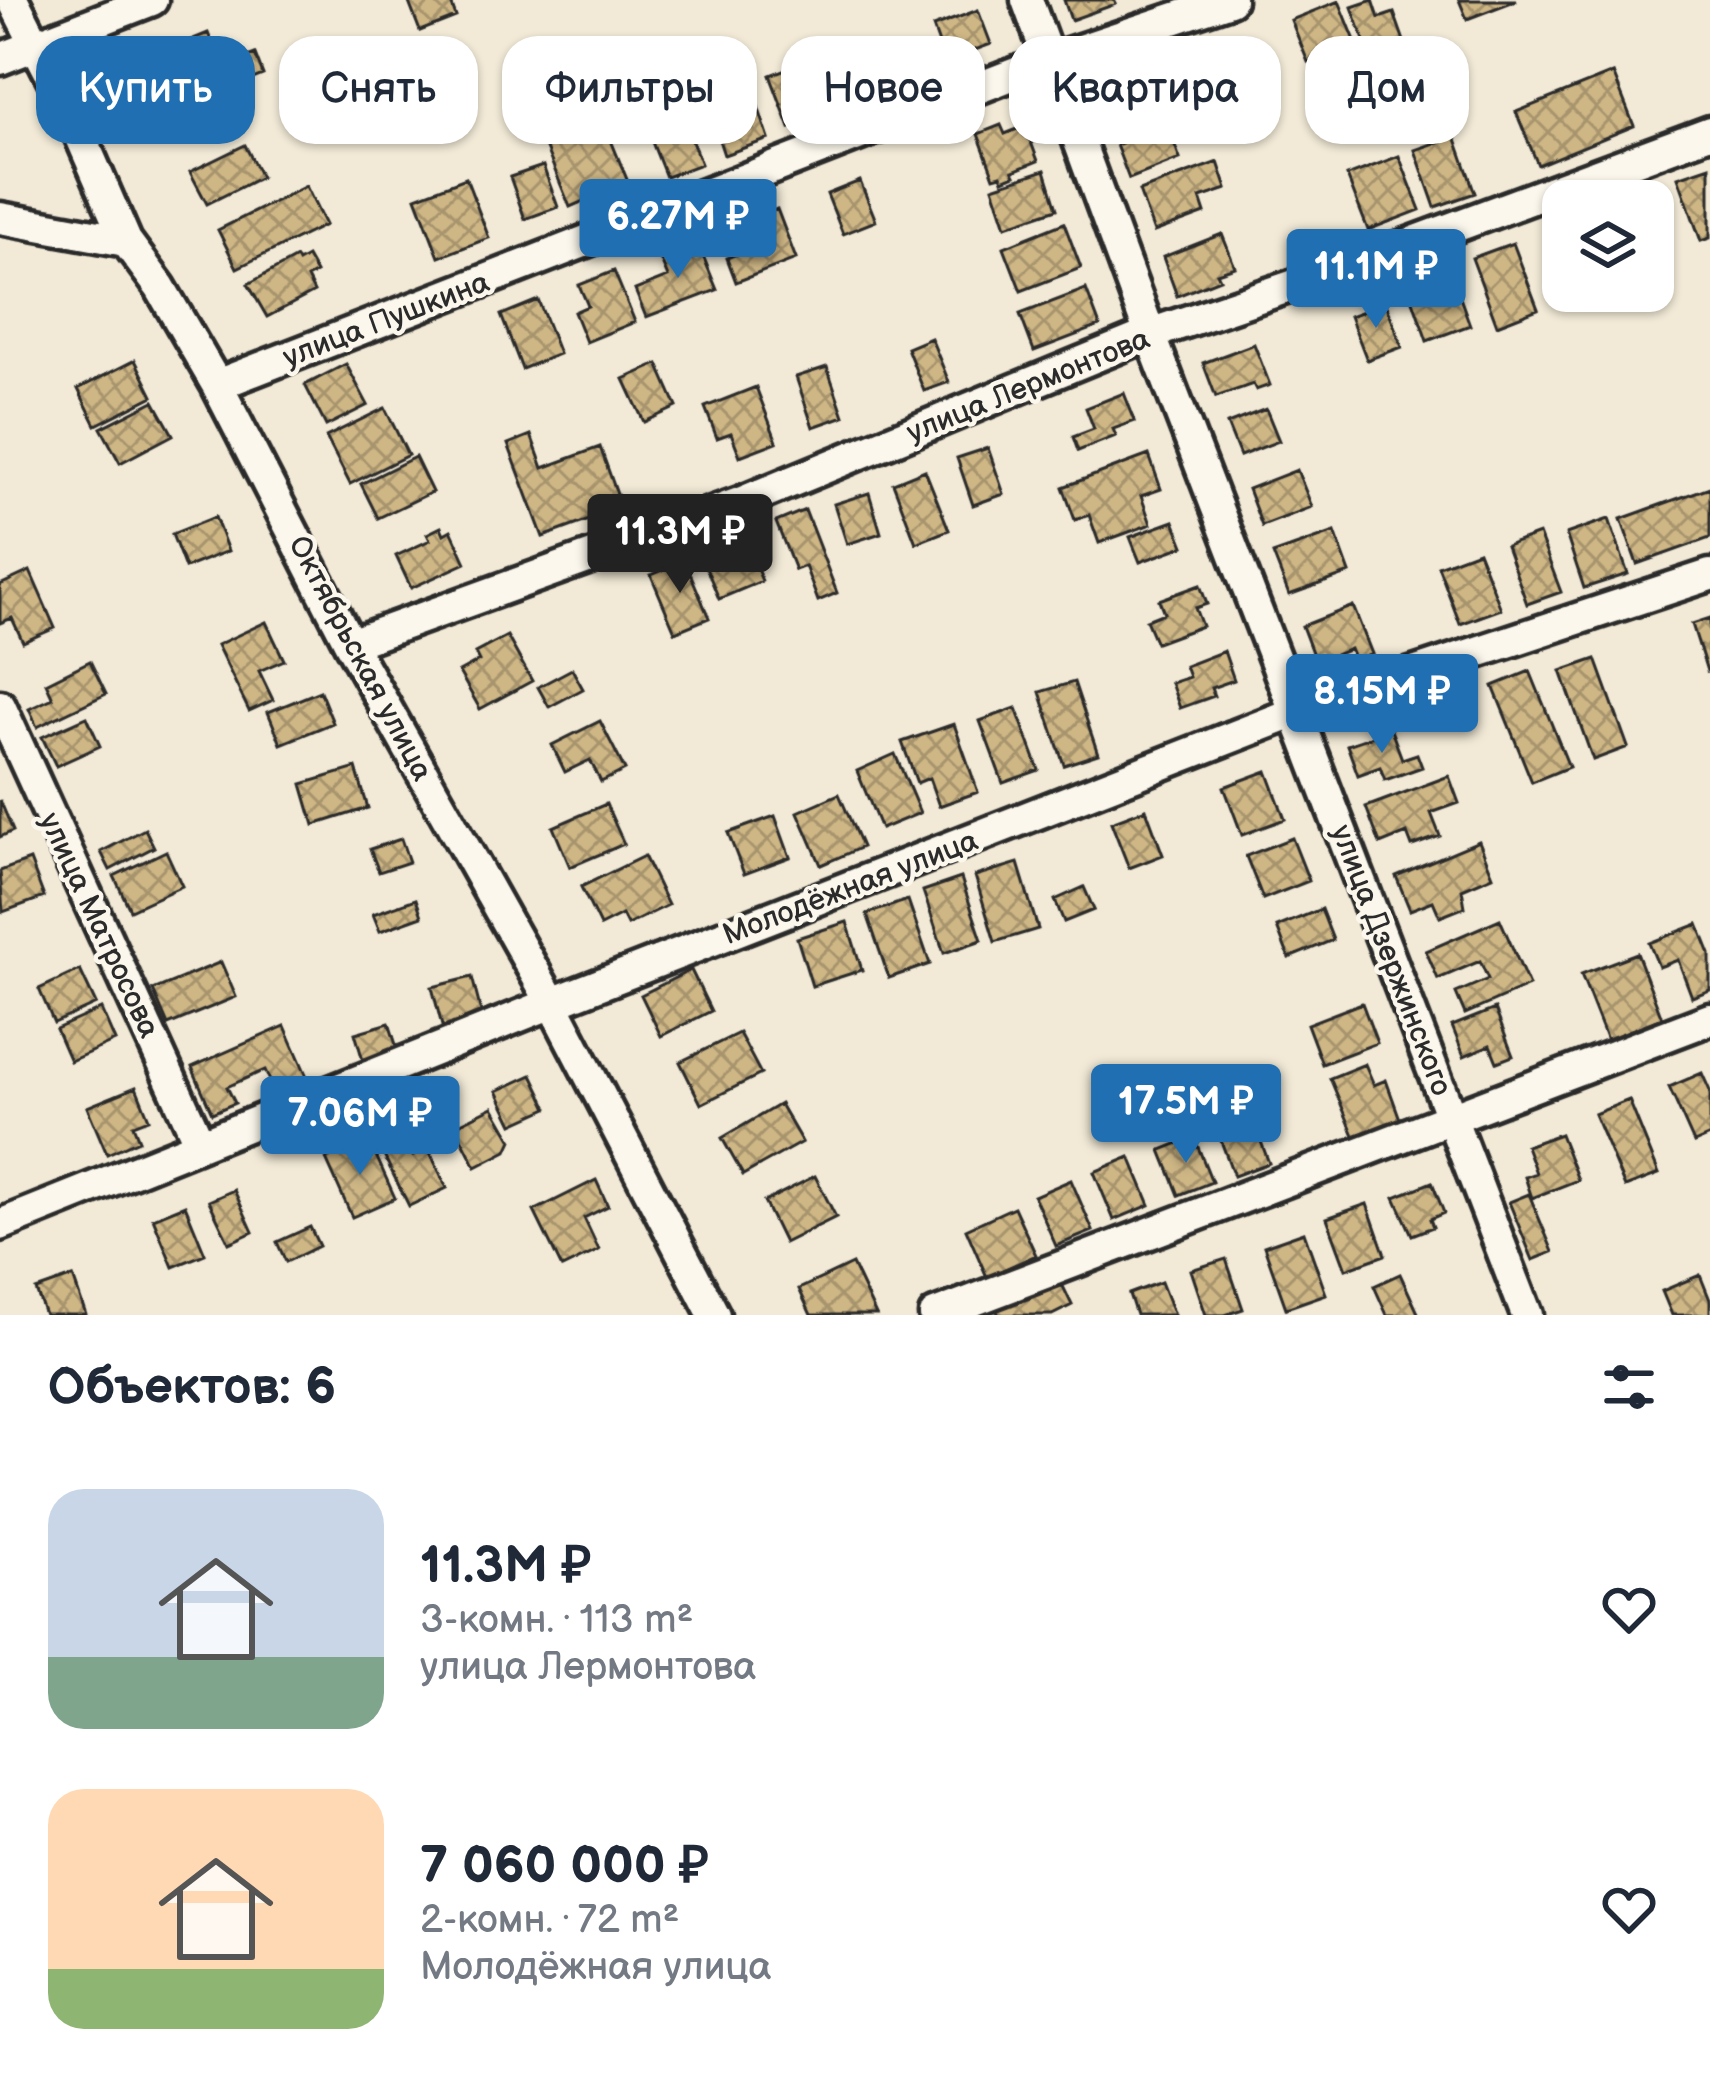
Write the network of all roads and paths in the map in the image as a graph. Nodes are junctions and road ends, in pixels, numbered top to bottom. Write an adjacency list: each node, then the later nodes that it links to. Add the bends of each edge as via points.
1 (14, 0): 8 (street, Октябрьская улица)
2 (152, 0): 5 (street)
3 (1027, 0): 6 (street, улица Дзержинского)
4 (1230, 0): 7 (street, улица Пушкина)
5 (58, 36)
6 (1041, 36)
7 (1122, 36)
8 (36, 42)
9 (36, 44): 10 (street)
10 (0, 59)
11 (1009, 76): 18 (street, улица Пушкина)
12 (1710, 132): 17 (street, улица Лермонтова)
13 (82, 144): 16 (street, Октябрьская улица)
14 (1081, 144): 17 (street, улица Дзержинского)
15 (0, 218): 16 (street)
16 (126, 242): 18 (street, Октябрьская улица)
17 (1150, 334): 20 (street, улица Лермонтова, via 742,502); 22 (street, улица Дзержинского)
18 (217, 385): 20 (street, Октябрьская улица)
19 (1710, 575): 22 (street, Молодёжная улица)
20 (350, 644): 23 (street, Октябрьская улица)
21 (0, 706): 26 (street, улица Матросова)
22 (1296, 712): 23 (street, Молодёжная улица); 25 (street, улица Дзержинского)
23 (552, 1003): 26 (street, Молодёжная улица); 28 (street, Октябрьская улица)
24 (1710, 1019): 25 (street)
25 (1452, 1116): 29 (street); 30 (street, улица Дзержинского)
26 (200, 1144): 27 (street, Молодёжная улица)
27 (0, 1225)
28 (714, 1315)
29 (935, 1315)
30 (1527, 1315)

